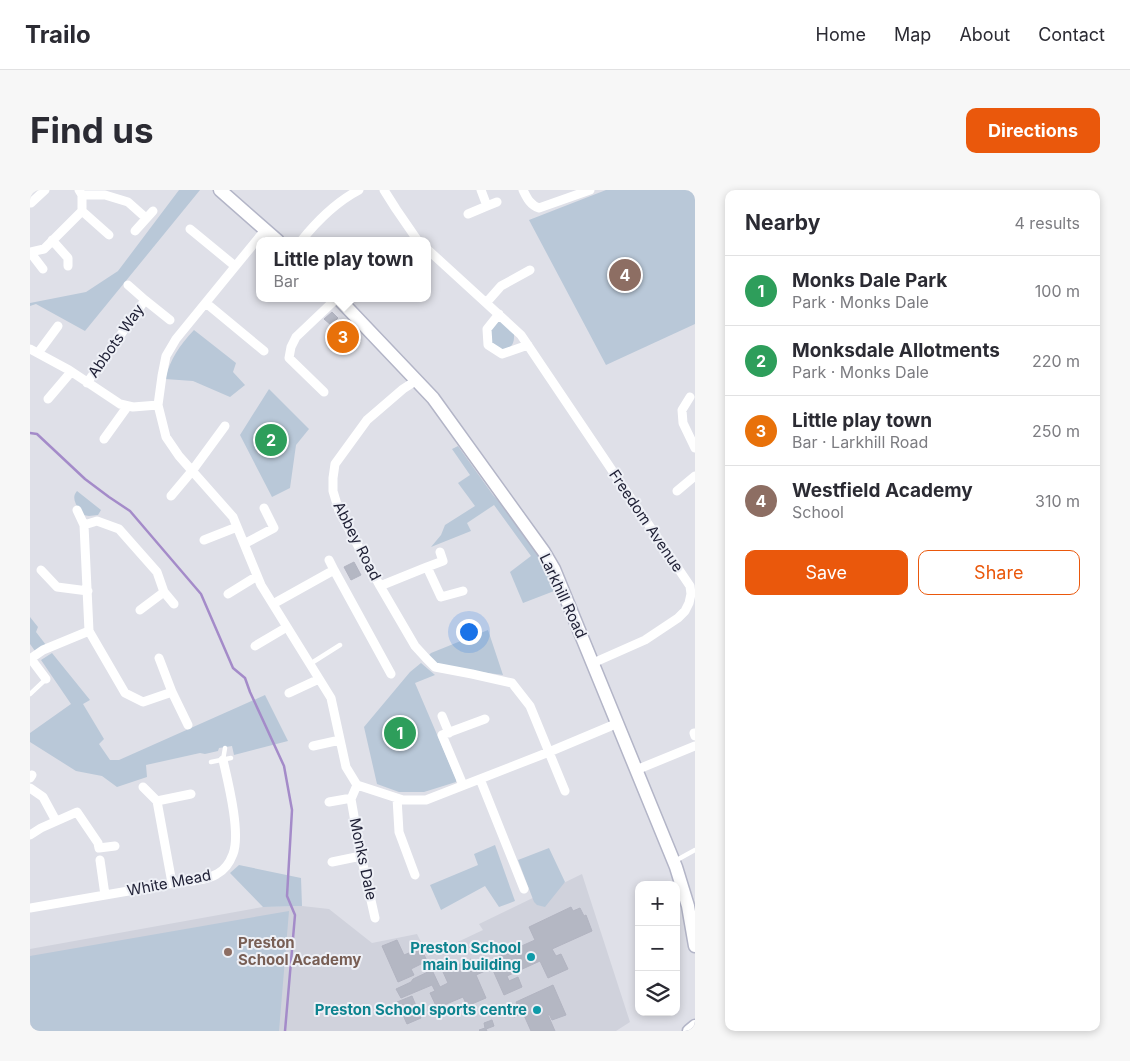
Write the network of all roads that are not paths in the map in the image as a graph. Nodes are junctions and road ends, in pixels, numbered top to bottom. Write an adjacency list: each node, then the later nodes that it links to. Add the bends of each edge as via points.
1 (45, 190): 12 (street)
2 (220, 190): 17 (street)
3 (359, 190): 10 (street)
4 (384, 190): 23 (street)
5 (481, 190): 13 (street)
6 (523, 190): 7 (street, via 539,208)
7 (590, 190)
8 (108, 192): 9 (street); 18 (street, via 150,215)
9 (80, 193): 14 (street)
10 (345, 193): 22 (street)
11 (497, 202): 13 (street)
12 (31, 203)
13 (487, 206): 15 (street)
14 (82, 211): 19 (street); 24 (street)
15 (468, 214)
16 (190, 229): 29 (street)
17 (265, 230): 20 (street); 21 (street)
18 (135, 231)
19 (109, 234)
20 (259, 237)
21 (273, 237)
22 (304, 237)
23 (415, 237)
24 (52, 240): 26 (street, via 44,249); 28 (street, via 68,258)
25 (256, 241): 29 (street)
26 (30, 252): 30 (street)
27 (431, 252): 37 (street, Freedom Avenue)
28 (68, 266)
29 (235, 266): 36 (street)
30 (43, 269)
31 (530, 270): 37 (street, via 501,286)
32 (128, 285): 33 (street, Abbots Way)
33 (145, 300): 39 (street, Abbots Way); 46 (street, Abbots Way)
34 (334, 302): 47 (street, via 296,337 289,358)
35 (342, 302): 45 (street, Larkhill Road)
36 (206, 303): 43 (street); 50 (street, via 166,356)
37 (486, 303): 38 (street, Freedom Avenue)
38 (499, 314): 41 (street, Freedom Avenue); 41 (street, via 487,330 488,345 502,354)
39 (170, 320)
40 (58, 326): 42 (street, Abbots Way)
41 (528, 345): 85 (street, Freedom Avenue, via 690,586 689,603 678,618 645,640)
42 (34, 351): 44 (street, Abbots Way)
43 (264, 351)
44 (71, 372): 46 (street, Abbots Way); 49 (street)
45 (416, 380): 71 (street, Abbey Road, via 367,420 335,464 332,478 339,510); 85 (street, Larkhill Road, via 435,400 544,552)
46 (87, 383): 51 (street, Abbots Way)
47 (324, 392)
48 (690, 397): 54 (street, via 682,410 683,423)
49 (48, 399)
50 (158, 405): 51 (street); 55 (street, via 166,437)
51 (127, 407): 53 (street)
52 (225, 426): 55 (street)
53 (104, 439)
54 (695, 448)
55 (192, 471): 58 (street); 62 (street, via 233,518)
56 (695, 476): 57 (street)
57 (677, 491)
58 (171, 496)
59 (264, 508): 64 (street, via 274,528)
60 (77, 510): 61 (street)
61 (84, 524): 72 (street); 74 (street, via 97,521 119,529 157,572)
62 (237, 527): 63 (street); 64 (street)
63 (204, 540)
64 (244, 544): 70 (street)
65 (442, 557): 67 (street, Abbey Road)
66 (329, 560): 69 (street)
67 (427, 567): 71 (street, Abbey Road); 73 (street, via 441,598)
68 (40, 570): 72 (street, via 57,587)
69 (334, 570): 77 (street); 87 (street)
70 (257, 576): 75 (street); 77 (street)
71 (380, 586): 102 (street, Abbey Road, via 415,646 435,667 512,683 530,706)
72 (88, 591): 80 (street)
73 (463, 591)
74 (164, 592): 76 (street); 78 (street)
75 (228, 594)
76 (174, 604)
77 (273, 604): 79 (street)
78 (140, 610)
79 (287, 627): 82 (street); 86 (street)
80 (89, 631): 84 (street, via 43,650); 90 (street, via 125,693 143,702)
81 (340, 645): 86 (lane)
82 (255, 646)
83 (158, 658): 90 (street)
84 (30, 659): 88 (street)
85 (593, 662): 95 (street, Larkhill Road)
86 (310, 664): 89 (street)
87 (391, 674)
88 (46, 678): 92 (lane)
89 (319, 679): 91 (street); 98 (street, via 331,698)
90 (172, 692): 96 (street)
91 (289, 693)
92 (30, 694)
93 (442, 716): 97 (street)
94 (485, 719): 97 (street)
95 (618, 723): 102 (street); 105 (street, Larkhill Road)
96 (188, 725)
97 (449, 732): 108 (street, via 442,735)
98 (340, 740): 99 (street); 107 (street, via 346,767)
99 (313, 746)
100 (695, 746): 105 (street)
101 (225, 748): 103 (lane)
102 (549, 752): 106 (street); 111 (street)
103 (227, 759): 104 (lane); 126 (street, White Mead, via 236,840 234,853 219,874)
104 (211, 762)
105 (636, 770): 124 (street, Larkhill Road)
106 (480, 779): 108 (street); 127 (street)
107 (357, 785): 113 (street); 114 (street, Monks Dale)
108 (463, 785): 113 (street, via 426,800)
109 (143, 787): 115 (street)
110 (30, 788): 117 (street, via 43,797)
111 (565, 791)
112 (190, 794): 115 (street)
113 (397, 798): 125 (street, via 399,832)
114 (351, 799): 116 (street, Monks Dale); 122 (street, Monks Dale)
115 (157, 801): 126 (street)
116 (328, 802)
117 (56, 821): 118 (street); 121 (street, via 77,812 98,843)
118 (30, 834)
119 (115, 846): 121 (street)
120 (695, 850): 124 (lane)
121 (100, 854): 128 (street)
122 (361, 856): 123 (street); 130 (street, Monks Dale)
123 (332, 862)
124 (674, 862): 131 (street, Larkhill Road, via 688,906)
125 (415, 875)
126 (172, 883): 128 (street, White Mead)
127 (524, 889)
128 (105, 895): 129 (street, White Mead)
129 (30, 908)
130 (375, 918)
131 (695, 946)
132 (695, 1026): 133 (street)
133 (689, 1031)

